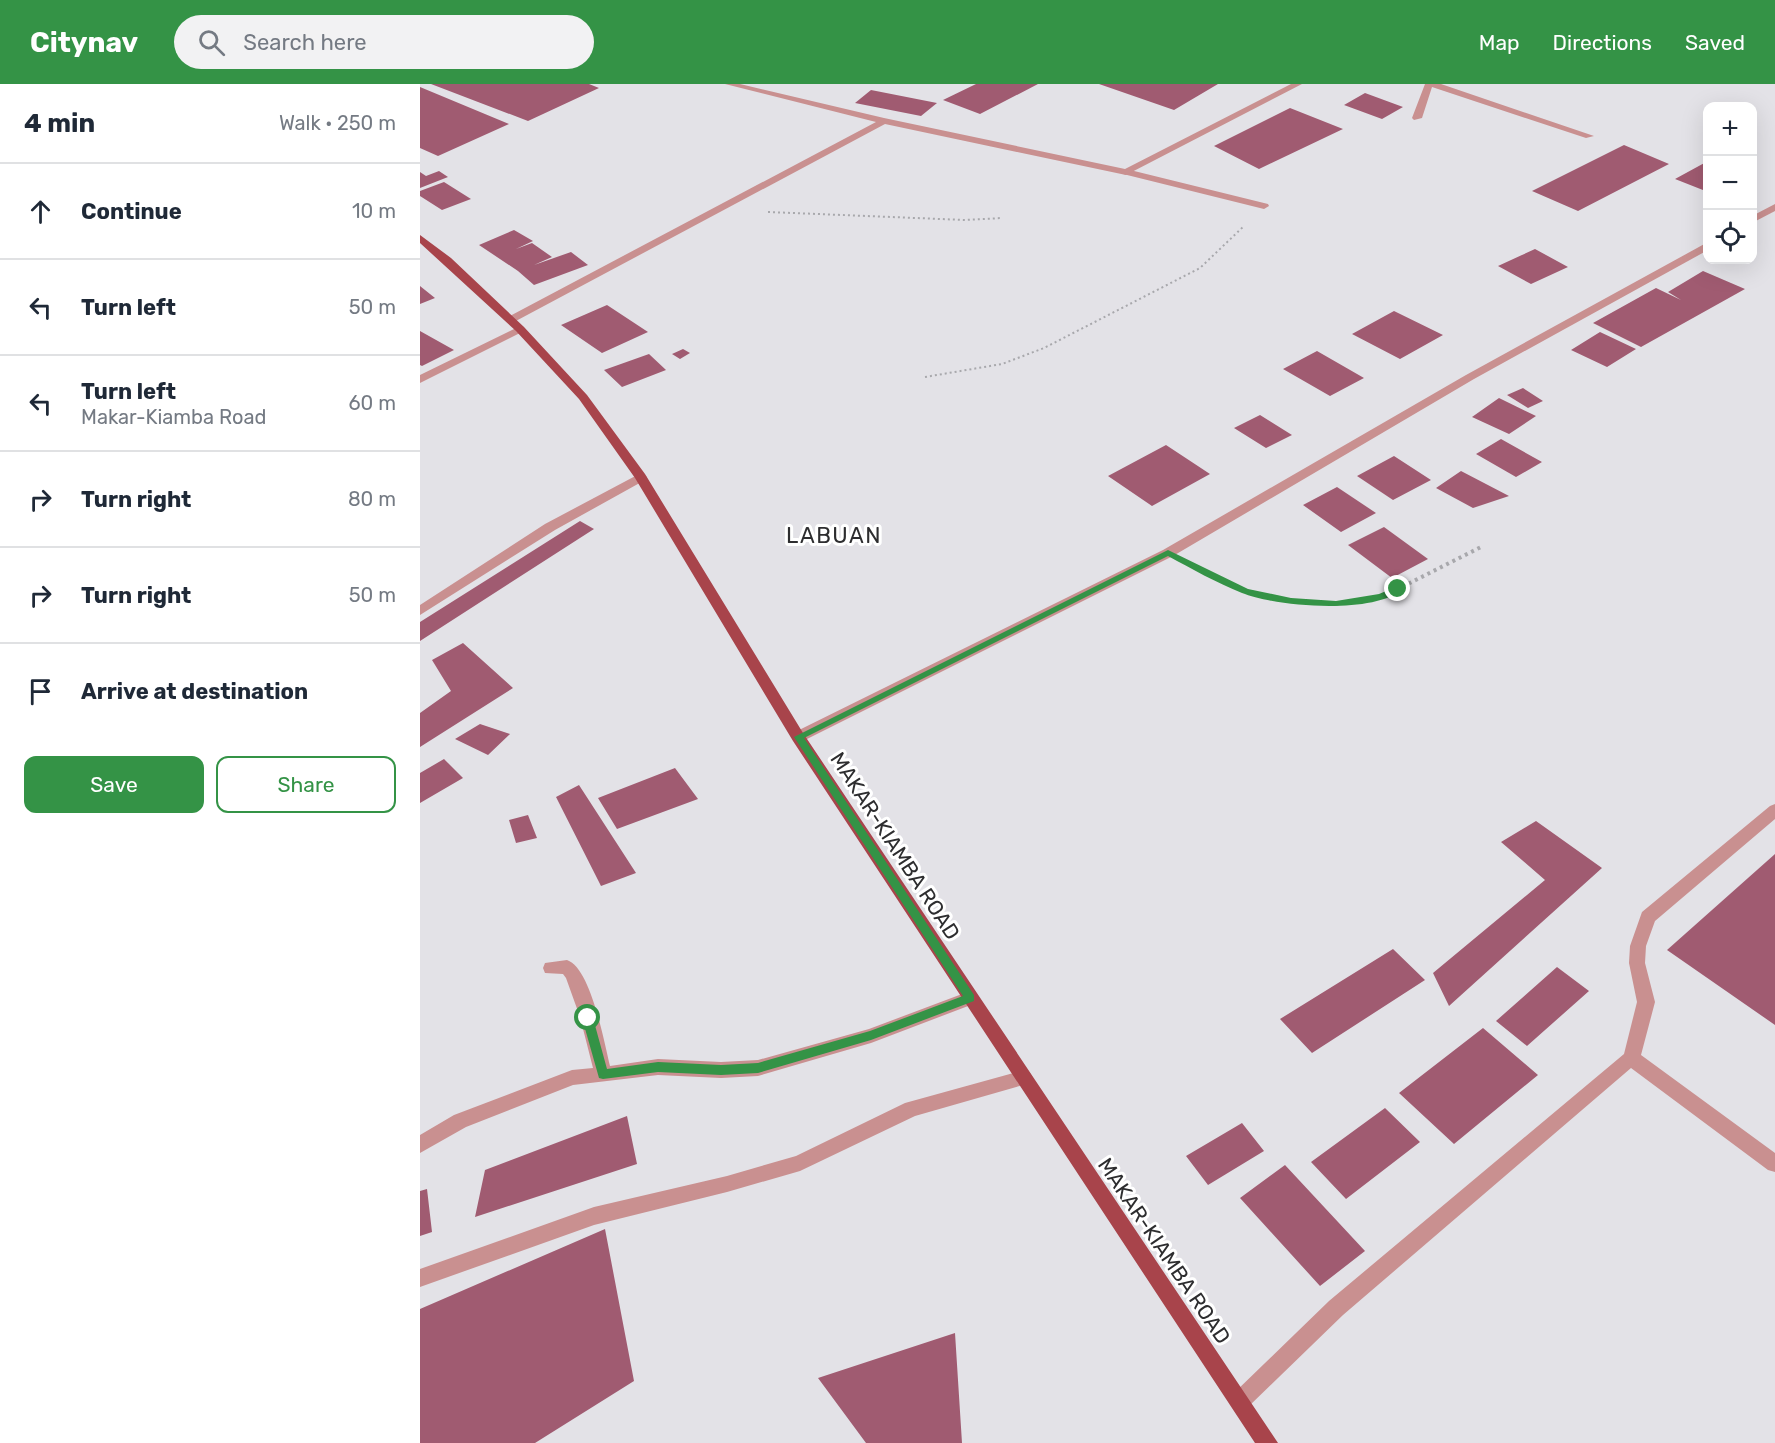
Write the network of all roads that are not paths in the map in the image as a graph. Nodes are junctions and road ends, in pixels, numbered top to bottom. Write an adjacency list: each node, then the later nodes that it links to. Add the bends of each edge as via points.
1 (729, 84): 5 (street)
2 (1298, 84): 7 (street)
3 (1431, 84): 4 (street); 6 (street)
4 (1417, 118)
5 (884, 121): 7 (street); 13 (street)
6 (1589, 136)
7 (1126, 172): 8 (street)
8 (1263, 206)
9 (1775, 207): 10 (street)
10 (1757, 217)
11 (420, 238): 13 (main road, MAKAR-KIAMBA ROAD)
12 (1703, 247): 17 (street, via 1168,553)
13 (515, 324): 14 (street); 15 (main road, MAKAR-KIAMBA ROAD, via 583,397)
14 (420, 380)
15 (641, 477): 16 (street, via 550,527); 17 (main road, MAKAR-KIAMBA ROAD)
16 (420, 611)
17 (798, 737): 20 (main road, MAKAR-KIAMBA ROAD)
18 (1775, 810): 21 (street, via 1648,917 1637,963 1646,1002)
19 (551, 968): 22 (street, via 572,970)
20 (970, 998): 22 (street, via 871,1036 758,1068 658,1067); 23 (main road, MAKAR-KIAMBA ROAD)
21 (1631, 1058): 25 (street); 27 (street, via 1336,1308)
22 (603, 1074): 24 (street, via 572,1078 535,1091 460,1121)
23 (1024, 1078): 26 (street, via 911,1109 800,1162 594,1216); 27 (main road, MAKAR-KIAMBA ROAD)
24 (420, 1145)
25 (1775, 1164)
26 (420, 1278)
27 (1240, 1401): 28 (main road, MAKAR-KIAMBA ROAD)
28 (1267, 1443)

